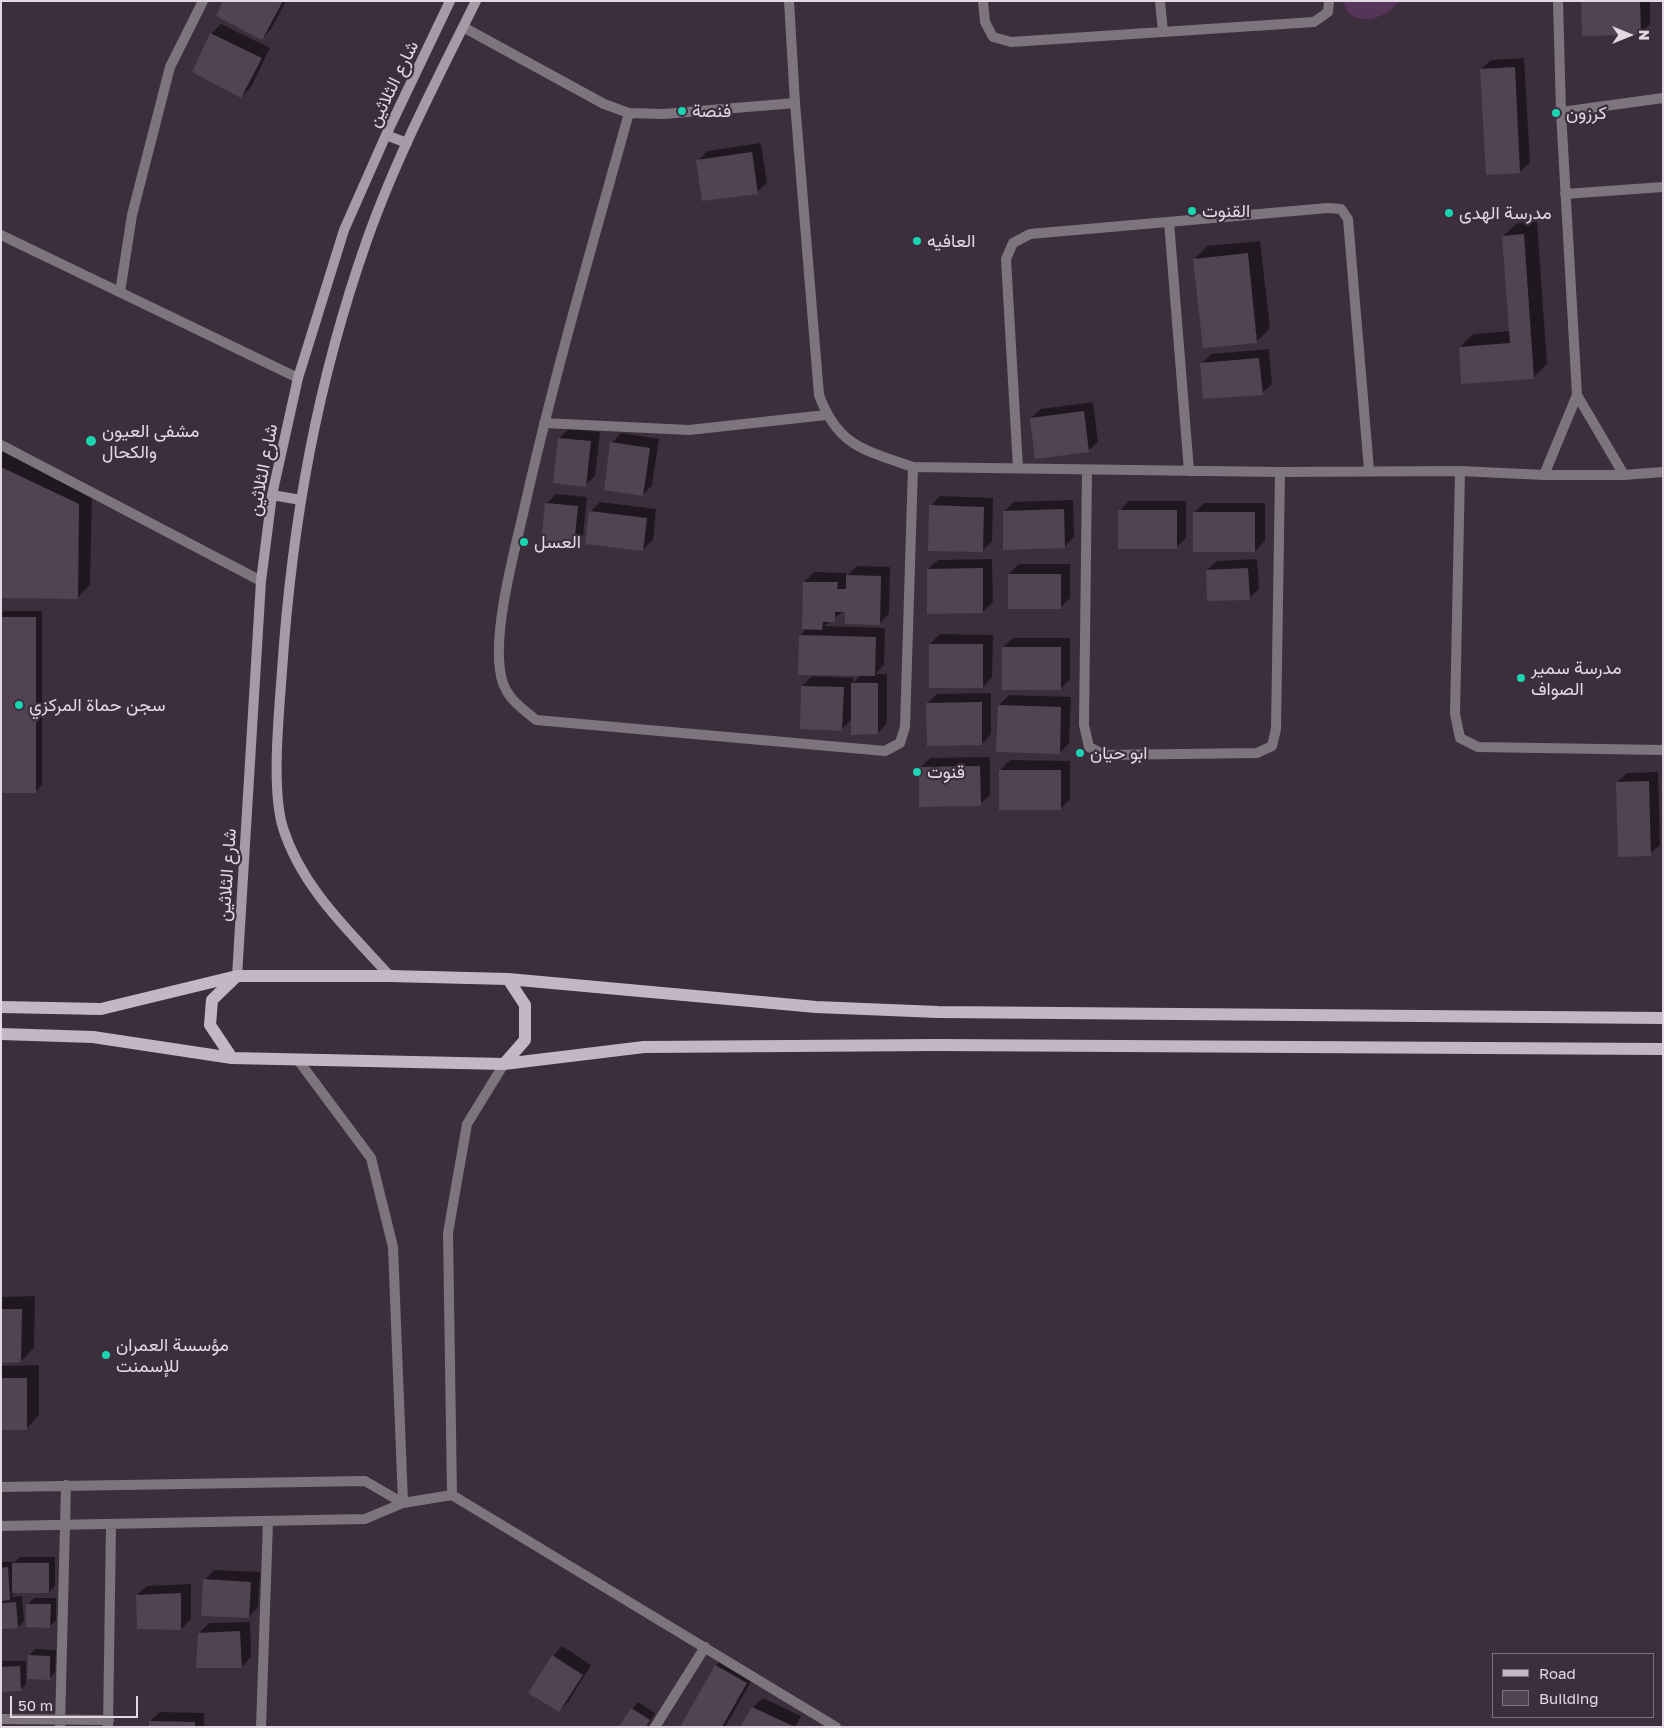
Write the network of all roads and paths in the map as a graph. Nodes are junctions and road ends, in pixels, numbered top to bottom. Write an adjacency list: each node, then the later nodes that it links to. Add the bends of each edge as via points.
1 (203, 1): 21 (street, via 170,67 132,215)
2 (450, 1): 15 (main road, شارع الثلاثين)
3 (476, 1): 9 (main road)
4 (790, 1): 12 (street)
5 (983, 1): 10 (street, via 985,22 993,37 1011,42)
6 (1160, 1): 10 (street)
7 (1329, 1): 10 (street, via 1328,12 1314,22)
8 (1558, 1): 13 (street)
9 (463, 27): 14 (street, via 604,104); 16 (main road)
10 (1162, 32)
11 (1663, 98): 13 (street)
12 (795, 103): 14 (street, via 663,114); 24 (street, via 819,395)
13 (1561, 112): 18 (street)
14 (630, 113): 25 (street)
15 (386, 135): 16 (main road); 22 (main road, شارع الثلاثين, via 344,230)
16 (407, 143): 38 (main road, via 368,238 342,314 322,387)
17 (1663, 187): 18 (street)
18 (1565, 194): 23 (street)
19 (1169, 222): 28 (street, via 1030,234 1013,243 1006,259); 30 (street, via 1340,209 1348,219); 31 (street)
20 (1, 235): 21 (street)
21 (120, 292): 22 (street)
22 (298, 378): 37 (main road, شارع الثلاثين)
23 (1576, 395): 35 (street); 36 (street)
24 (826, 415): 25 (street, via 689,430); 27 (street, via 840,434 862,449)
25 (544, 423): 27 (street, via 516,543 500,632 500,671 508,696 536,720 885,751 900,743 906,727)
26 (1, 445): 39 (street)
27 (913, 467): 28 (street)
28 (1018, 468): 29 (street)
29 (1087, 470): 31 (street); 33 (street, via 1084,725 1089,747 1104,755 1257,753 1272,746 1276,729)
30 (1369, 470): 32 (street); 33 (street)
31 (1189, 471): 33 (street)
32 (1460, 471): 35 (street); 40 (street, via 1455,714 1460,738 1478,747)
33 (1280, 472)
34 (1663, 472): 36 (street)
35 (1544, 475): 36 (street)
36 (1624, 475)
37 (272, 496): 38 (main road); 39 (main road, شارع الثلاثين)
38 (301, 500): 42 (main road, via 289,582 280,707 279,808 282,826 306,878)
39 (261, 581): 41 (main road, شارع الثلاثين)
40 (1663, 750)
41 (237, 976): 42 (main road); 44 (main road, via 102,1008); 48 (main road, via 212,1000 210,1025)
42 (390, 976): 43 (main road)
43 (508, 979): 45 (main road, via 816,1007 938,1012); 50 (main road, via 525,1005 525,1040)
44 (1, 1007)
45 (1663, 1018)
46 (1, 1034): 48 (main road, via 93,1037)
47 (1663, 1049): 50 (main road, via 947,1045 653,1047)
48 (232, 1058): 49 (main road)
49 (298, 1060): 50 (main road); 54 (street, via 371,1158 394,1247)
50 (504, 1064): 53 (street, via 467,1124 448,1233)
51 (66, 1485): 52 (street); 54 (street, via 365,1481); 58 (street)
52 (1, 1487)
53 (452, 1495): 54 (street); 59 (street)
54 (403, 1503): 55 (street, via 365,1519)
55 (268, 1521): 56 (street); 63 (street)
56 (111, 1525): 58 (street); 62 (street)
57 (1, 1526): 58 (street)
58 (65, 1526): 61 (street)
59 (705, 1647): 64 (street); 65 (street)
60 (1, 1719): 61 (street)
61 (60, 1723): 62 (street)
62 (108, 1723)
63 (261, 1727)
64 (654, 1727)
65 (836, 1727)

